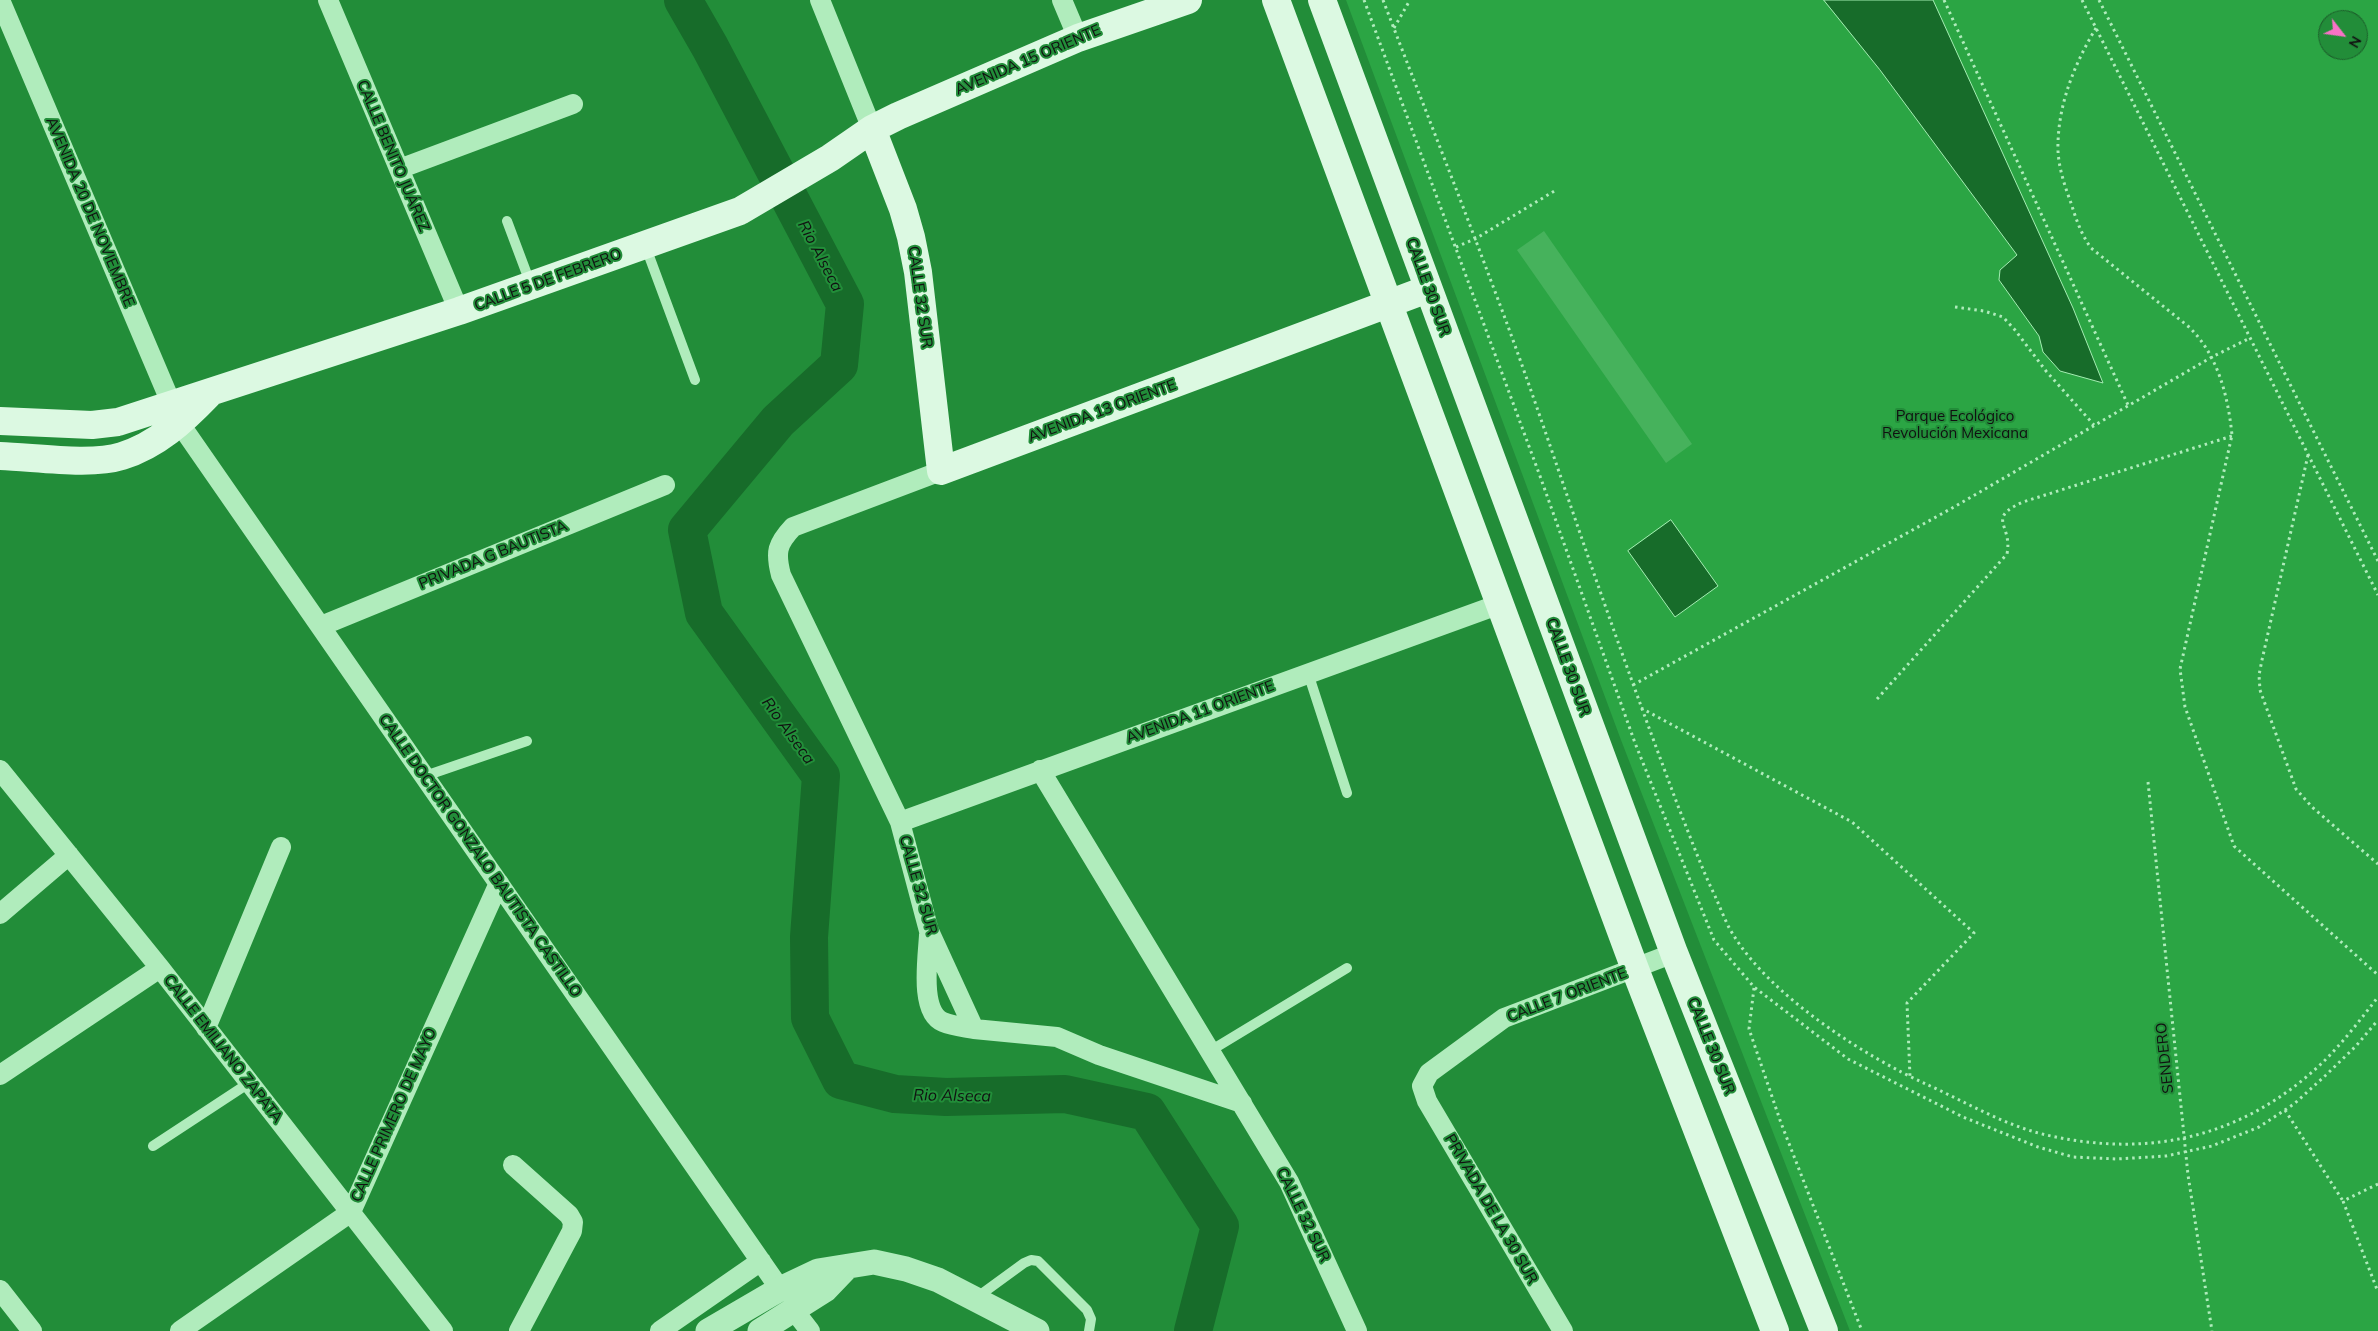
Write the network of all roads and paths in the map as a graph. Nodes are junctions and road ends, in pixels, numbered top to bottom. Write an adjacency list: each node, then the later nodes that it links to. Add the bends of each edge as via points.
1 (0, 0): 34 (street, AVENIDA 20 DE NOVIEMBRE)
2 (328, 0): 19 (street, CALLE BENITO JUÁREZ)
3 (820, 0): 18 (street)
4 (1062, 0): 16 (street)
5 (1188, 0): 16 (main road, AVENIDA 15 ORIENTE)
6 (1276, 0): 27 (main road)
7 (1322, 0): 26 (main road, CALLE 30 SUR)
8 (1364, 0): 24 (path)
9 (1383, 0): 14 (path)
10 (1410, 0): 14 (path)
11 (1944, 0): 33 (path)
12 (2082, 0): 15 (path)
13 (2099, 0): 43 (path)
14 (1394, 28): 22 (path)
15 (2096, 28): 30 (path); 31 (path, via 2081,52 2070,81 2058,144 2060,168 2082,235 2107,262 2190,326)
16 (1078, 38): 18 (main road, AVENIDA 15 ORIENTE)
17 (573, 104): 19 (street)
18 (872, 129): 23 (main road, CALLE 5 DE FEBRERO, via 740,211); 40 (main road, CALLE 32 SUR, via 904,210 911,237)
19 (399, 169): 29 (street, CALLE BENITO JUÁREZ)
20 (1556, 190): 22 (path)
21 (507, 221): 25 (lane)
22 (1475, 239): 24 (path); 48 (path)
23 (645, 245): 25 (main road, CALLE 5 DE FEBRERO); 32 (lane)
24 (1456, 246): 69 (path, via 1635,743 1714,940)
25 (531, 286): 29 (main road, CALLE 5 DE FEBRERO)
26 (1428, 289): 27 (main road, AVENIDA 13 ORIENTE); 64 (main road, CALLE 30 SUR)
27 (1389, 306): 40 (main road, AVENIDA 13 ORIENTE); 45 (main road)
28 (1956, 307): 36 (path, via 2003,317)
29 (459, 311): 34 (main road, CALLE 5 DE FEBRERO, via 208,395)
30 (2250, 338): 31 (path); 38 (path)
31 (2212, 357): 33 (path); 37 (path, via 2226,396)
32 (695, 380)
33 (2128, 405): 36 (path)
34 (176, 414): 35 (main road, via 92,425); 39 (main road, via 150,443 121,456 90,460); 46 (street, CALLE DOCTOR GONZALO BAUTISTA CASTILLO)
35 (0, 421)
36 (2094, 425): 48 (path, via 1954,507)
37 (2232, 435): 49 (path, via 2007,509 2002,516 2009,544 2007,554); 68 (path, via 2180,669 2185,707 2234,846)
38 (2308, 454): 44 (path); 60 (path, via 2262,660 2260,690 2296,788 2308,804)
39 (0, 456)
40 (941, 471): 42 (street, AVENIDA 13 ORIENTE, via 793,527)
41 (665, 485): 46 (street, PRIVADA G BAUTISTA)
42 (781, 540): 57 (street, CALLE 32 SUR, via 776,557 781,575)
43 (2378, 561)
44 (2378, 595)
45 (1500, 604): 47 (street, AVENIDA 11 ORIENTE); 67 (main road)
46 (321, 626): 54 (street, CALLE DOCTOR GONZALO BAUTISTA CASTILLO)
47 (1308, 674): 53 (street, AVENIDA 11 ORIENTE); 56 (lane)
48 (1633, 685): 50 (path)
49 (1877, 699)
50 (1641, 708): 76 (path, via 1700,864 1731,933 1747,955 1772,982 1815,1018); 76 (path, via 1852,822 1974,934 1907,1003)
51 (527, 741): 54 (lane)
52 (0, 770): 59 (street, CALLE EMILIANO ZAPATA)
53 (1040, 770): 57 (street, AVENIDA 11 ORIENTE); 74 (street, CALLE 32 SUR)
54 (425, 776): 61 (street, CALLE DOCTOR GONZALO BAUTISTA CASTILLO)
55 (2148, 782): 108 (path, SENDERO, via 2188,1175)
56 (1347, 793)
57 (900, 822): 63 (street, CALLE 32 SUR)
58 (281, 847): 72 (street)
59 (69, 855): 62 (street); 65 (street, CALLE EMILIANO ZAPATA)
60 (2378, 864)
61 (499, 883): 85 (street, CALLE PRIMERO DE MAYO); 86 (street, CALLE DOCTOR GONZALO BAUTISTA CASTILLO)
62 (0, 914)
63 (929, 930): 73 (street, CALLE 32 SUR); 73 (street, via 926,991 931,1010 941,1022)
64 (1674, 953): 67 (street, CALLE 7 ORIENTE); 106 (main road, CALLE 30 SUR)
65 (160, 968): 72 (street, CALLE EMILIANO ZAPATA); 75 (street)
66 (1347, 968): 74 (lane)
67 (1635, 969): 78 (street, CALLE 7 ORIENTE, via 1504,1018 1429,1072); 105 (main road)
68 (2378, 975)
69 (1754, 988): 80 (path, via 1856,1063 1963,1117 2038,1147 2073,1157 2166,1156 2212,1146 2259,1127); 107 (path, via 1749,1029 1781,1123)
70 (2378, 997): 76 (path, via 2344,1040 2297,1084 2238,1120 2170,1142 2093,1142 2049,1136 2005,1121)
71 (2378, 1020): 80 (path, via 2356,1046)
72 (206, 1028): 77 (street, CALLE EMILIANO ZAPATA)
73 (974, 1028): 79 (street, via 1057,1037 1099,1056)
74 (1210, 1051): 79 (street, CALLE 32 SUR)
75 (0, 1075)
76 (1910, 1077)
77 (250, 1083): 81 (lane); 85 (street, CALLE EMILIANO ZAPATA)
78 (1422, 1086): 104 (street, PRIVADA DE LA 30 SUR)
79 (1242, 1104): 103 (street, CALLE 32 SUR, via 1303,1209)
80 (2285, 1110): 84 (path)
81 (153, 1146)
82 (513, 1165): 96 (street, via 573,1222 572,1231)
83 (2378, 1184): 84 (path)
84 (2343, 1201): 90 (path)
85 (351, 1212): 93 (street, CALLE EMILIANO ZAPATA); 95 (street, CALLE PRIMERO DE MAYO)
86 (761, 1261): 88 (street, CALLE DOCTOR GONZALO BAUTISTA CASTILLO); 97 (street)
87 (847, 1267): 88 (street, via 818,1271); 91 (street, via 874,1262 906,1269); 92 (street, via 825,1290)
88 (780, 1289): 92 (street); 98 (street)
89 (0, 1290): 94 (street)
90 (2378, 1292)
91 (976, 1298): 101 (street); 102 (lane, via 1024,1263 1038,1261 1089,1314)
92 (793, 1309): 99 (street); 100 (street)
93 (433, 1328)
94 (32, 1331)
95 (180, 1331)
96 (519, 1331)
97 (660, 1331)
98 (708, 1331)
99 (760, 1331)
100 (810, 1331)
101 (1037, 1331)
102 (1089, 1331)
103 (1357, 1331)
104 (1563, 1331)
105 (1775, 1331)
106 (1824, 1331)
107 (1862, 1331)
108 (2212, 1331)

